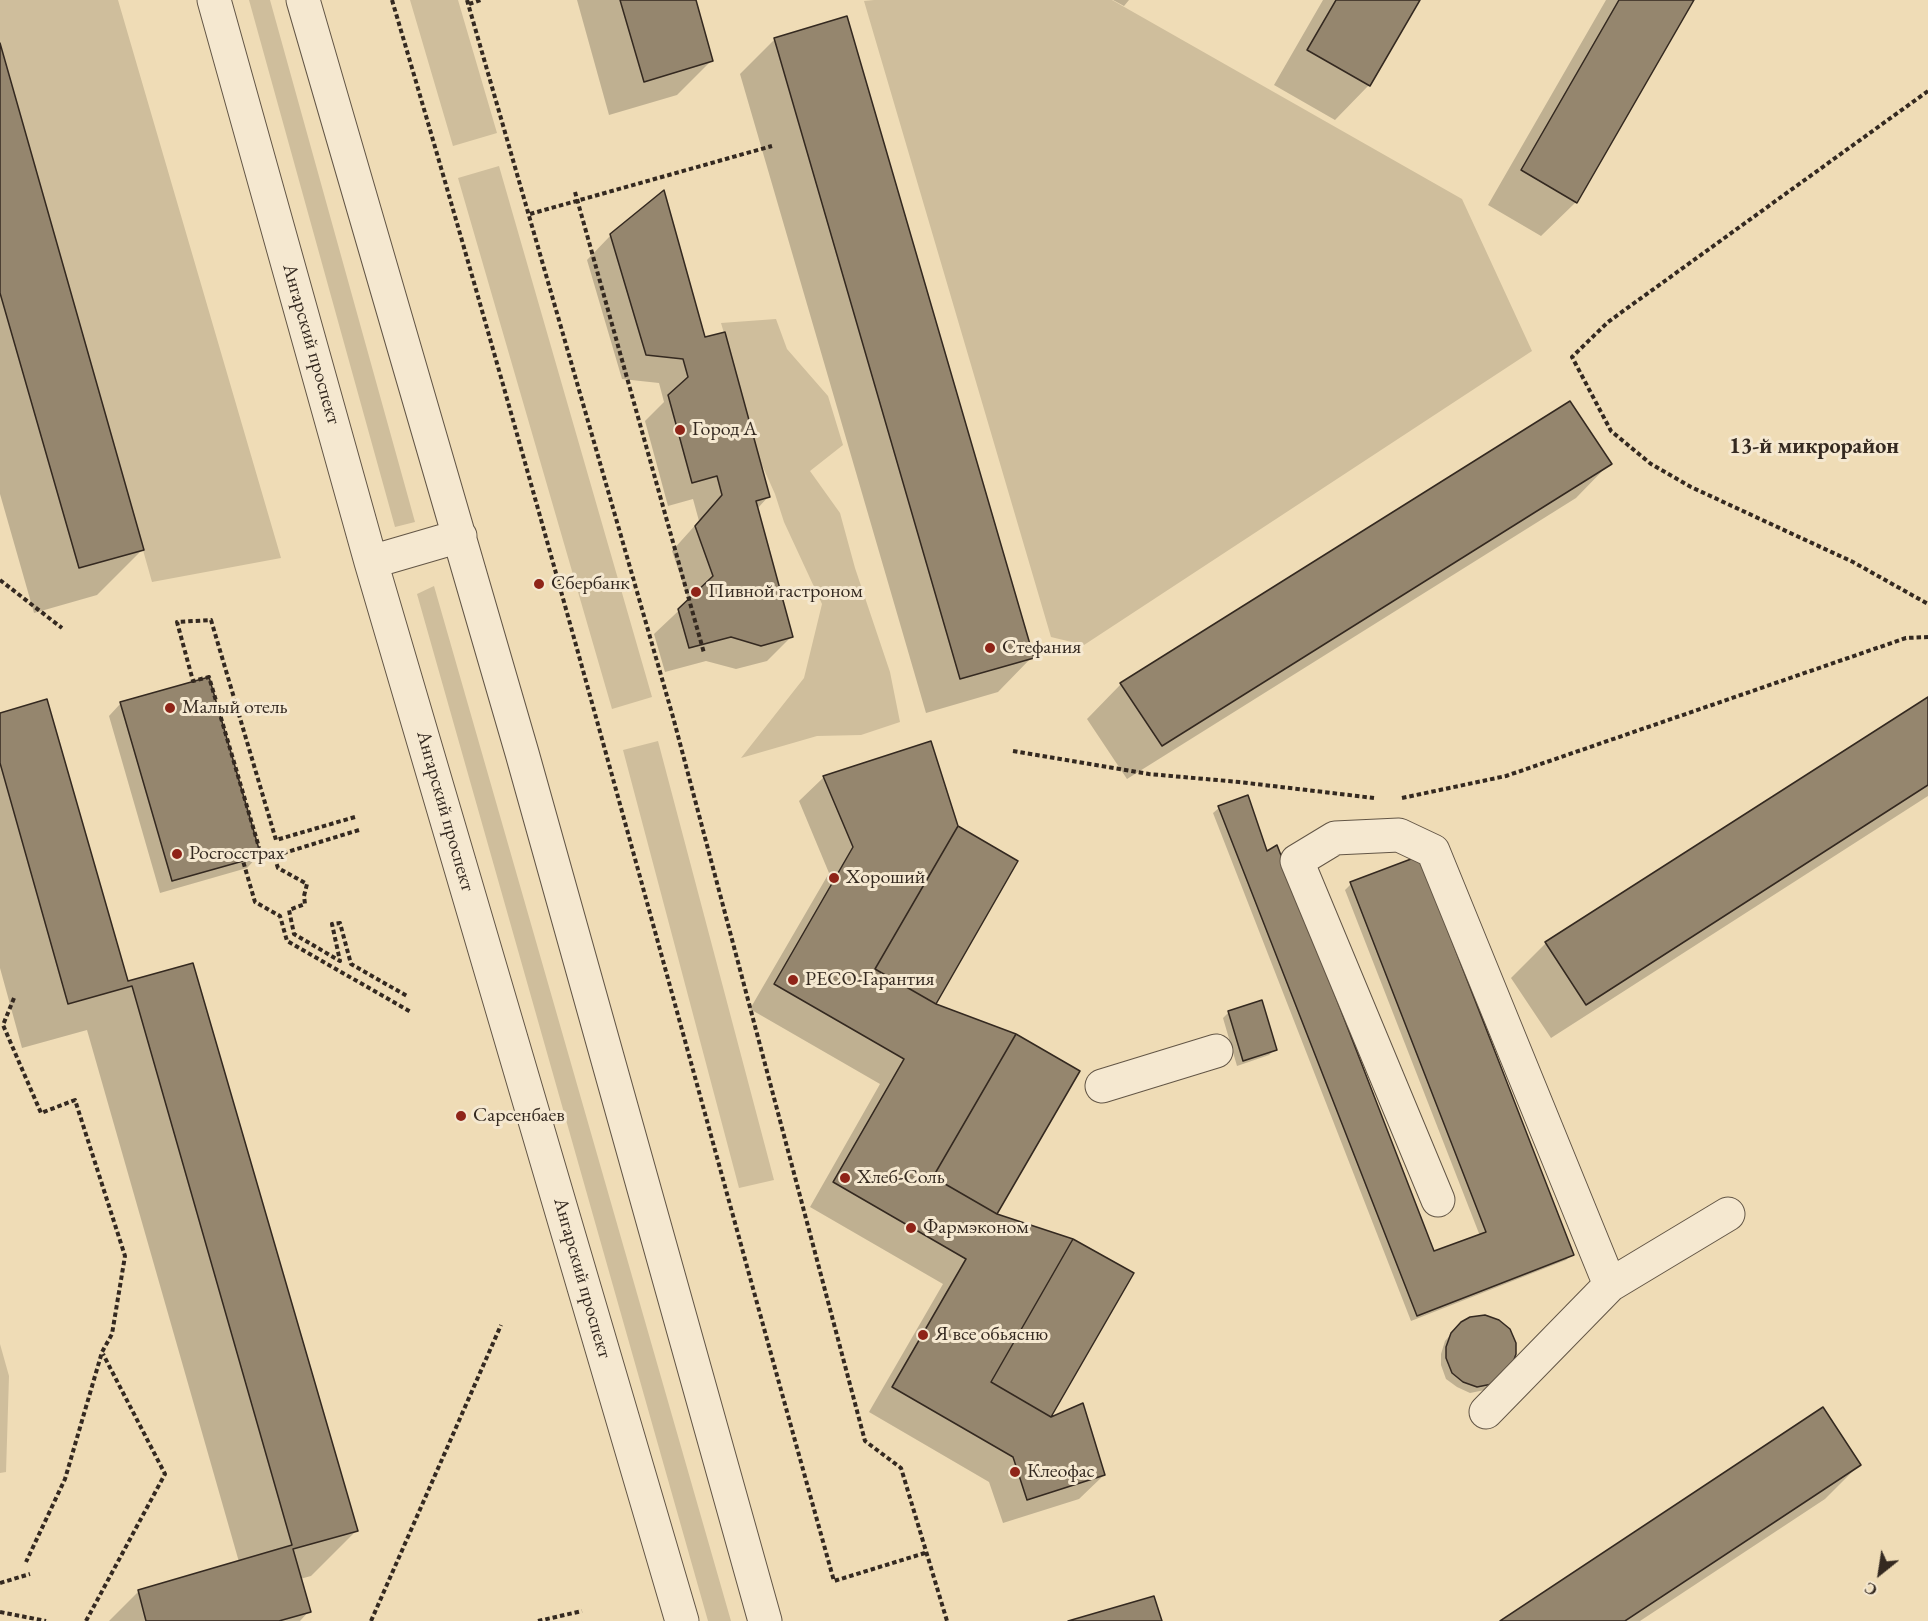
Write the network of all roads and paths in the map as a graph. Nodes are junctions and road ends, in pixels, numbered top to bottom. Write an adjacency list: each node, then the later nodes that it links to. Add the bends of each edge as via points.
1 (214, 0): 12 (street, Ангарский проспект)
2 (303, 0): 11 (street)
3 (392, 0): 34 (path, via 618,793 834,1581)
4 (482, 0): 5 (path)
5 (468, 2): 10 (path)
6 (1928, 90): 14 (path, via 1608,322 1572,357 1611,431 1651,464 1691,487 1853,562)
7 (772, 147): 9 (path)
8 (575, 192): 9 (path)
9 (577, 201): 10 (path); 17 (path)
10 (530, 214): 34 (path, via 676,728 865,1441 901,1468)
11 (460, 536): 12 (street); 45 (street)
12 (371, 562): 44 (street, Ангарский проспект)
13 (0, 580): 15 (path)
14 (1928, 604)
15 (62, 628)
16 (1928, 637): 20 (path, via 1906,638 1506,776)
17 (704, 653)
18 (1013, 751): 19 (path, via 1149,774)
19 (1383, 799)
20 (1394, 800)
21 (355, 817): 25 (path, via 276,840 212,620 177,622 193,681 209,677 258,844 261,856 243,861 255,902 280,916 287,941)
22 (359, 830): 23 (path, via 274,856 278,868 307,884 305,904 289,910 294,933 340,961 332,924 340,923 351,964)
23 (407, 996)
24 (14, 998): 32 (path, via 3,1025 7,1036 41,1113 75,1100 125,1256 112,1334)
25 (411, 1012)
26 (1216, 1051): 27 (street)
27 (1102, 1086)
28 (1438, 1200): 30 (street, via 1297,861 1335,838 1399,834 1433,851)
29 (1728, 1214): 30 (street)
30 (1611, 1285): 33 (street)
31 (501, 1326): 42 (path)
32 (102, 1353): 35 (path, via 65,1479); 41 (path, via 165,1474)
33 (1486, 1412)
34 (926, 1553): 46 (path)
35 (26, 1562)
36 (30, 1574): 37 (path)
37 (0, 1583)
38 (582, 1611): 43 (path)
39 (0, 1612): 40 (path)
40 (46, 1621)
41 (86, 1621)
42 (371, 1621)
43 (538, 1621)
44 (682, 1621)
45 (765, 1621)
46 (947, 1621)

